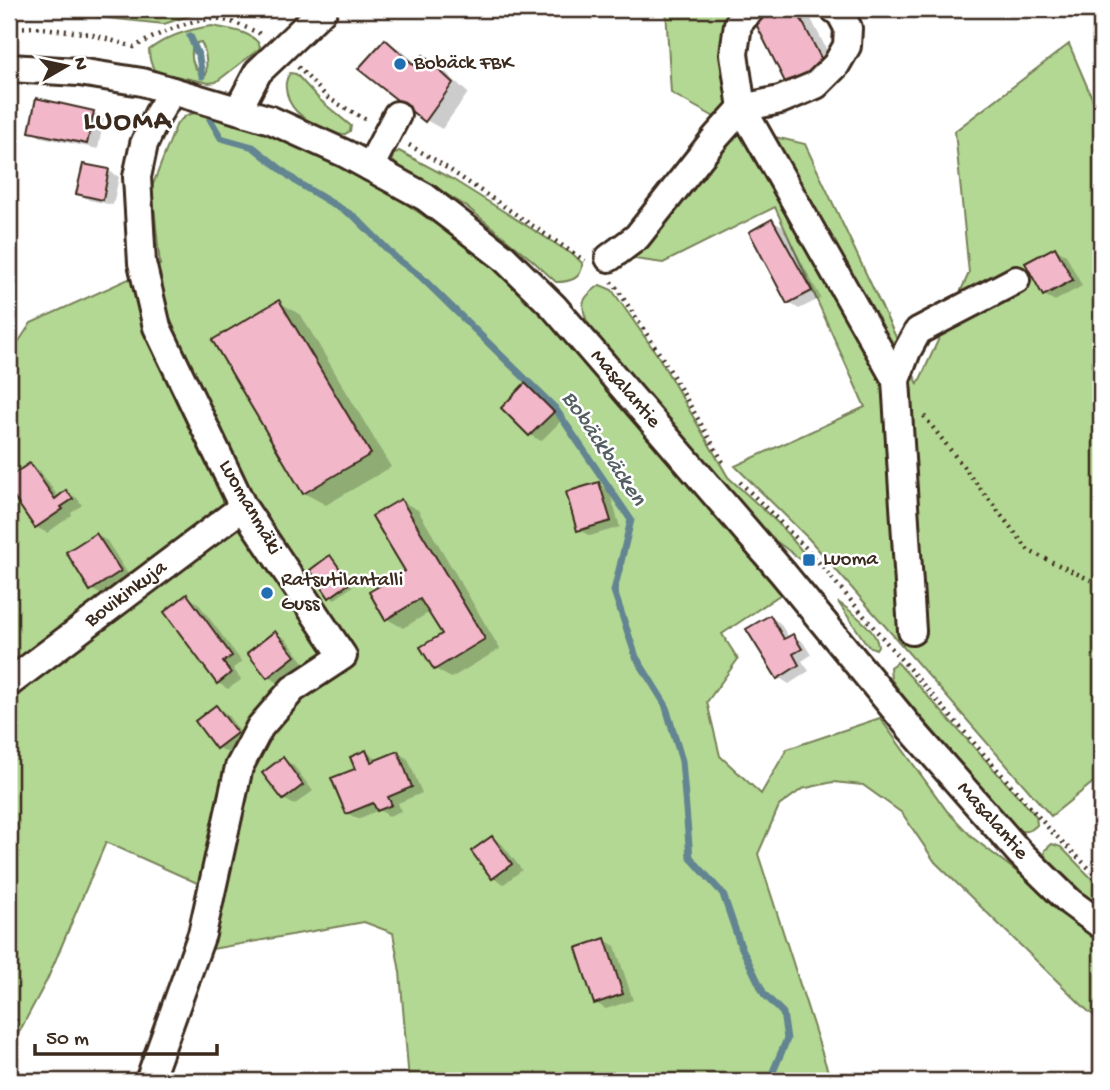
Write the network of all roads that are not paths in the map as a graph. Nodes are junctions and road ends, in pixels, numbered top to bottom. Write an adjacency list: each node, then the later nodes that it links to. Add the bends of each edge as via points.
1 (324, 9): 7 (street, via 258,72)
2 (751, 9): 6 (street, via 738,24 734,54)
3 (834, 9): 6 (street, via 848,28 847,46 835,65 816,85 780,100)
4 (9, 68): 5 (street, Masalantie, via 79,72)
5 (172, 92): 7 (street, Masalantie); 13 (street, Luomanmäki, via 144,144 137,177 142,262 157,327)
6 (742, 108): 10 (street, via 637,237); 12 (street)
7 (238, 110): 9 (street, Masalantie, via 271,120)
8 (397, 115): 9 (street)
9 (370, 167): 16 (street, Masalantie, via 425,197 535,287 1010,842 1070,902)
10 (609, 258)
11 (1016, 280): 12 (street, via 918,331)
12 (895, 380): 14 (street)
13 (243, 507): 15 (street, Bovikinkuja); 17 (street, Luomanmäki, via 343,656 293,690 260,727 239,767 202,934)
14 (912, 631)
15 (9, 683)
16 (1101, 925)
17 (149, 1081)

